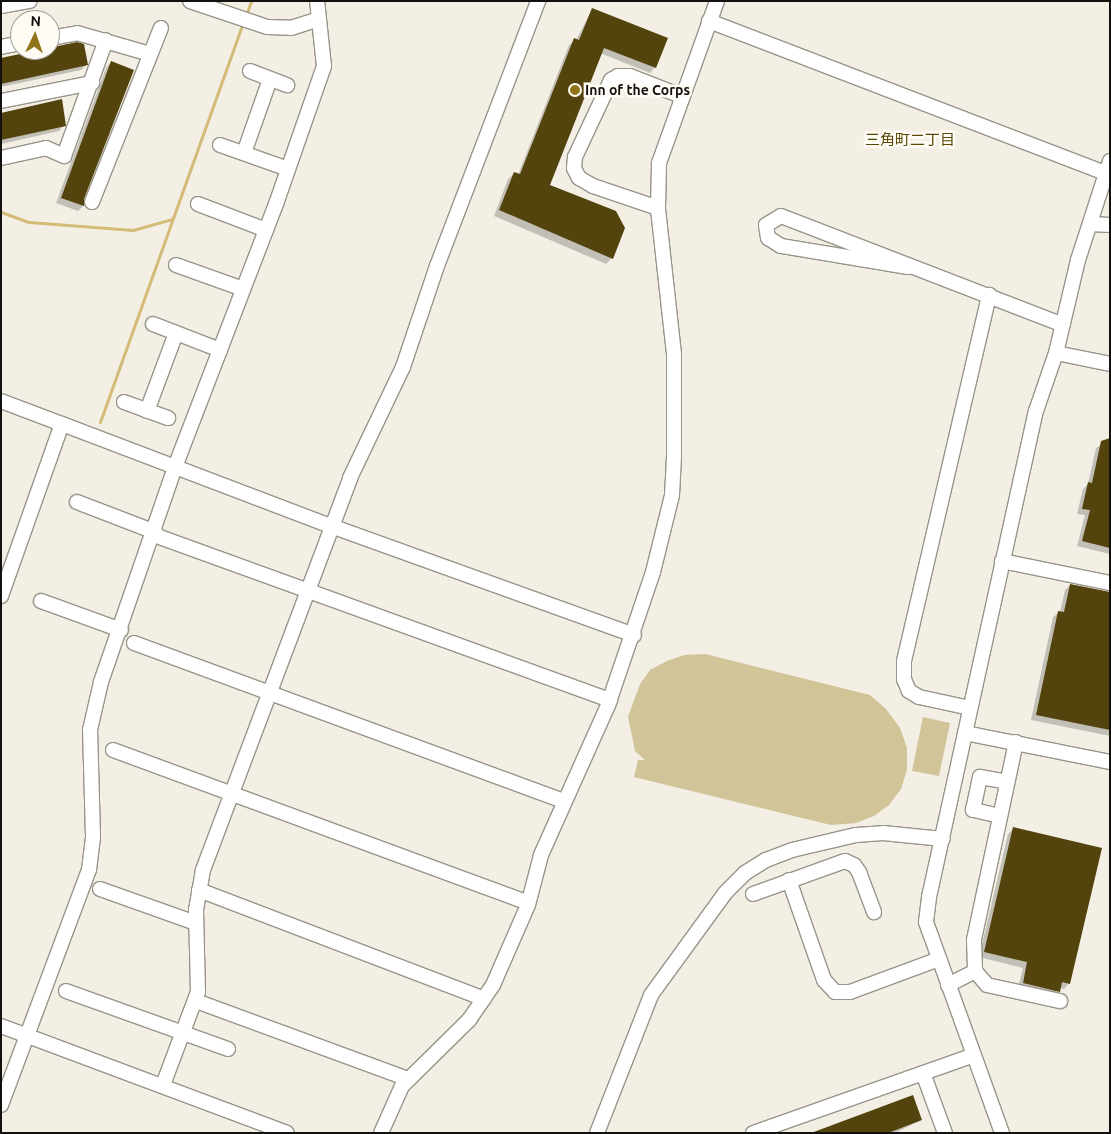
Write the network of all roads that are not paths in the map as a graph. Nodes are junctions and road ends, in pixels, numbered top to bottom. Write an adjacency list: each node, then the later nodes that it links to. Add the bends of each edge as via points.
1 (30, 1): 6 (lane)
2 (190, 1): 7 (lane, via 267,27 291,28)
3 (316, 1): 7 (lane)
4 (538, 1): 47 (lane, via 437,266 403,367 368,435)
5 (717, 1): 8 (lane)
6 (1, 6)
7 (319, 19): 23 (lane, via 324,66)
8 (709, 21): 17 (lane); 22 (lane)
9 (161, 28): 12 (lane)
10 (60, 36): 11 (lane, via 77,32)
11 (106, 40): 12 (lane); 15 (lane)
12 (150, 54): 24 (lane)
13 (250, 71): 14 (lane)
14 (270, 79): 16 (lane); 20 (lane)
15 (92, 83): 18 (lane); 21 (lane, via 64,156 46,148)
16 (286, 85)
17 (681, 96): 26 (lane, via 659,163); 26 (lane, via 630,76 611,80 575,157 574,168 579,178 593,186)
18 (1, 101)
19 (220, 145): 20 (lane)
20 (244, 153): 23 (lane)
21 (1, 158)
22 (1108, 167): 27 (lane)
23 (288, 168): 29 (lane)
24 (92, 202)
25 (198, 204): 29 (lane)
26 (658, 208): 55 (lane, via 674,354 672,495)
27 (1090, 224): 28 (lane); 35 (lane)
28 (1110, 225)
29 (266, 230): 32 (lane)
30 (176, 265): 32 (lane)
31 (908, 267): 31 (lane, via 781,246 768,238 766,224 780,216); 33 (lane)
32 (243, 289): 37 (lane)
33 (990, 295): 35 (lane); 59 (lane, via 904,662 904,680 909,691 919,697)
34 (153, 324): 36 (lane)
35 (1062, 325): 38 (lane)
36 (176, 333): 37 (lane); 42 (lane)
37 (220, 350): 45 (lane)
38 (1056, 353): 39 (lane); 49 (lane, via 1036,411)
39 (1110, 364)
40 (1, 402): 44 (lane)
41 (124, 402): 42 (lane)
42 (147, 411): 43 (lane)
43 (168, 418)
44 (62, 424): 45 (lane); 52 (lane)
45 (175, 467): 47 (lane); 48 (lane)
46 (76, 502): 48 (lane)
47 (331, 526): 51 (lane); 55 (lane)
48 (154, 533): 51 (lane); 54 (lane)
49 (1002, 561): 50 (lane); 59 (lane)
50 (1110, 582)
51 (308, 592): 57 (lane); 58 (lane)
52 (1, 596)
53 (41, 601): 54 (lane)
54 (121, 630): 85 (lane, via 101,682 90,730 93,836 89,870)
55 (634, 635): 58 (lane)
56 (134, 643): 57 (lane)
57 (270, 692): 65 (lane); 66 (lane)
58 (610, 700): 66 (lane)
59 (970, 708): 60 (lane)
60 (965, 733): 61 (lane); 68 (lane)
61 (1016, 742): 63 (lane); 64 (lane)
62 (113, 750): 65 (lane)
63 (1110, 762)
64 (1008, 782): 67 (lane); 67 (lane, via 980,777 973,810)
65 (233, 794): 71 (lane, via 203,870); 73 (lane)
66 (564, 801): 73 (lane, via 542,855)
67 (1000, 816): 77 (lane, via 974,940)
68 (942, 839): 76 (lane, via 926,922); 94 (lane, via 883,832 856,835 792,850 745,873 725,893 652,995)
69 (789, 880): 72 (lane); 74 (lane, via 828,864 845,861 854,864); 76 (lane, via 824,980 834,992 850,992)
70 (100, 889): 75 (lane)
71 (199, 890): 75 (lane); 80 (lane)
72 (753, 894)
73 (528, 903): 80 (lane)
74 (874, 912)
75 (196, 923): 81 (lane, via 199,965)
76 (938, 959): 78 (lane)
77 (974, 971): 78 (lane); 82 (lane, via 986,985)
78 (948, 985): 87 (lane)
79 (66, 991): 84 (lane)
80 (484, 999): 89 (lane, via 469,1020)
81 (196, 1001): 84 (lane); 89 (lane)
82 (1060, 1001)
83 (1, 1026): 85 (lane)
84 (184, 1034): 86 (lane); 90 (lane)
85 (28, 1037): 90 (lane); 91 (lane)
86 (228, 1049)
87 (972, 1056): 88 (lane); 97 (lane)
88 (923, 1073): 95 (lane); 96 (lane)
89 (408, 1079): 93 (lane)
90 (163, 1085): 92 (lane)
91 (1, 1105)
92 (286, 1133)
93 (381, 1133)
94 (597, 1133)
95 (753, 1133)
96 (946, 1133)
97 (1002, 1133)

